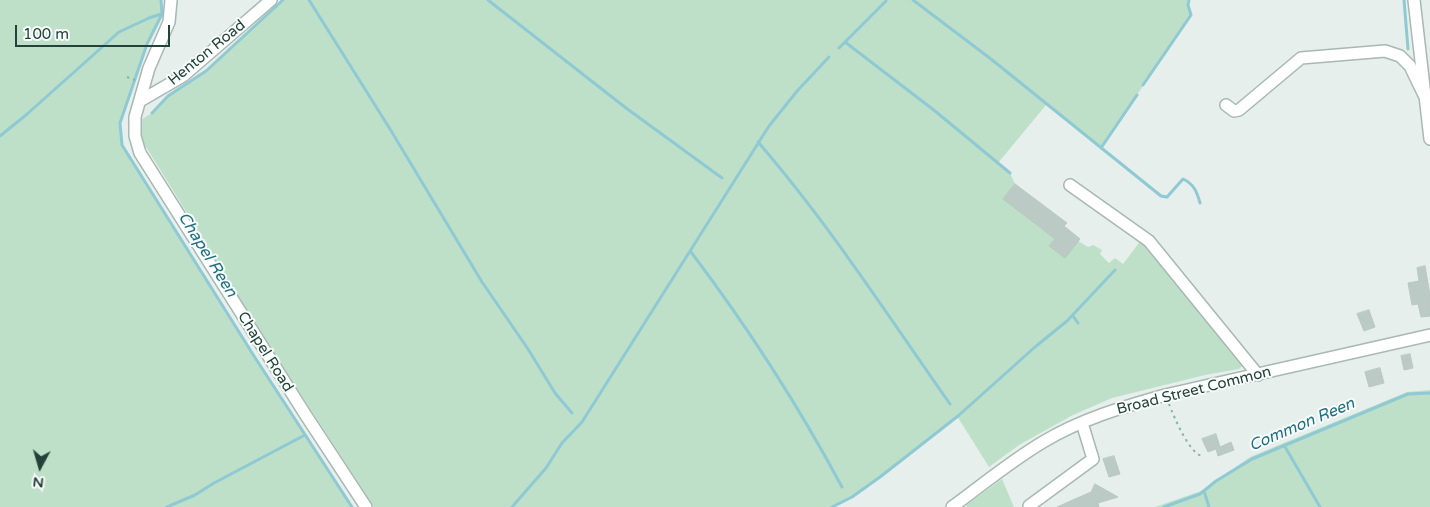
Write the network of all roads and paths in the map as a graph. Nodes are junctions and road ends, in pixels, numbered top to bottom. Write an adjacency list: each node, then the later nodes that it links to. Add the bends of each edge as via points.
1 (172, 0): 5 (street, Chapel Road, via 169,22 148,68)
2 (271, 0): 5 (street, Henton Road, via 183,76)
3 (1414, 0): 4 (street)
4 (1425, 97): 6 (street, via 1410,66 1400,56 1384,51 1301,58 1239,110 1234,111); 7 (street)
5 (140, 102): 16 (street, Chapel Road, via 135,117 135,136 140,153)
6 (1226, 105)
7 (1429, 122): 8 (street)
8 (1430, 139)
9 (1070, 185): 11 (street, via 1149,241)
10 (1430, 335): 11 (street, Broad Street Common)
11 (1258, 375): 12 (street, Broad Street Common)
12 (1165, 395): 13 (street, Broad Street Common); 14 (path, via 1187,442 1198,456)
13 (1082, 423): 15 (street, via 1093,459); 17 (street, Broad Street Common, via 1043,442)
14 (1202, 456)
15 (1029, 506)
16 (366, 507)
17 (952, 507)

